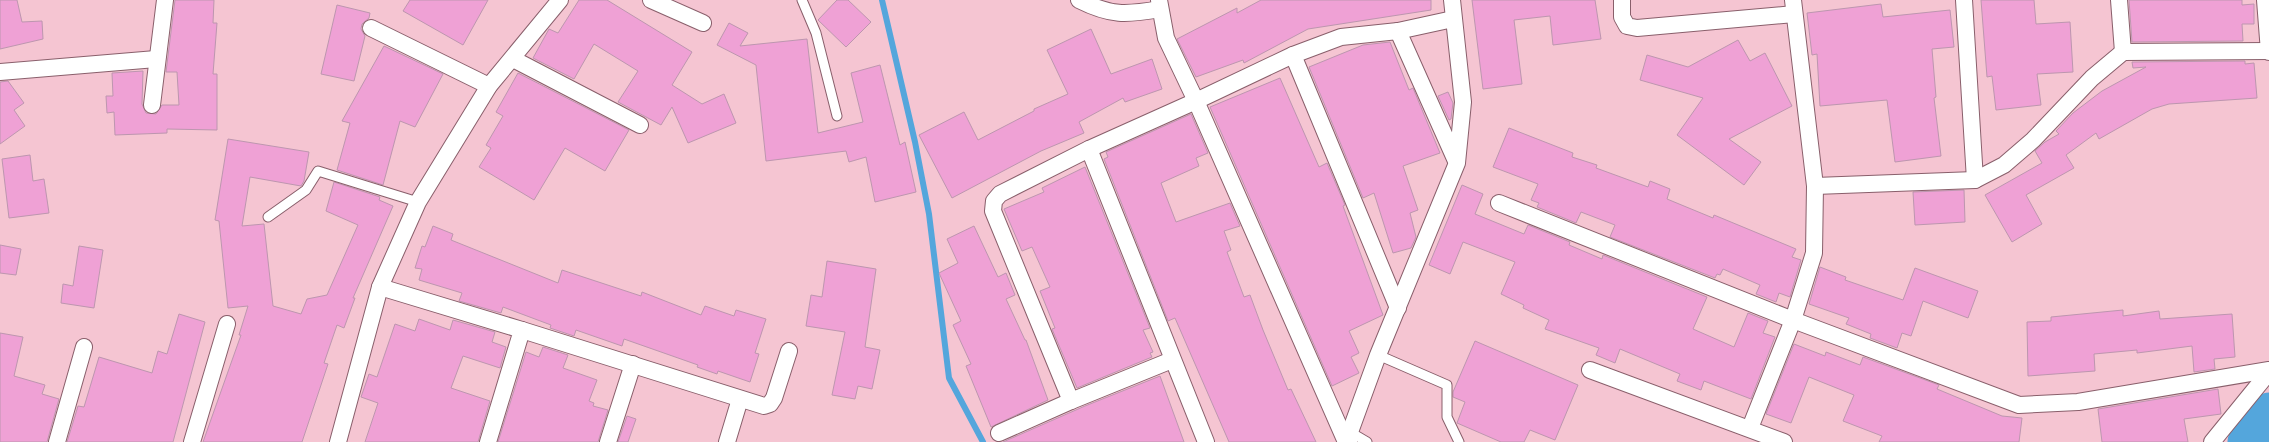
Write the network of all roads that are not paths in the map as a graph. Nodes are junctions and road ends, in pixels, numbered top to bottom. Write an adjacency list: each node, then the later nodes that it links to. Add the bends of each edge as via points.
1 (165, 0): 21 (street)
2 (560, 0): 20 (street)
3 (650, 0): 14 (street)
4 (802, 0): 26 (lane, via 816,33)
5 (1079, 0): 11 (street, via 1110,12 1130,14)
6 (1452, 0): 13 (street)
7 (1622, 0): 12 (street, via 1622,17 1627,26 1637,28)
8 (1964, 0): 30 (street)
9 (2120, 0): 18 (street)
10 (2265, 0): 17 (street)
11 (1160, 4): 24 (street, via 1166,38)
12 (1793, 7): 31 (street)
13 (1453, 19): 16 (street); 29 (street, via 1463,102)
14 (702, 23)
15 (370, 28): 23 (street)
16 (1398, 31): 19 (street, via 1341,37); 29 (street)
17 (2269, 51): 18 (street)
18 (2123, 52): 30 (street, via 2092,78 2033,140 2004,165)
19 (1293, 55): 24 (street); 36 (street)
20 (513, 59): 23 (street); 27 (street)
21 (156, 60): 22 (street); 25 (street)
22 (0, 72)
23 (489, 86): 32 (street)
24 (1196, 101): 28 (street); 51 (street)
25 (152, 105)
26 (837, 116)
27 (640, 125)
28 (1088, 148): 43 (street); 48 (street, via 1000,194 994,201 993,211)
29 (1457, 163): 36 (street)
30 (1975, 180): 31 (street)
31 (1815, 186): 37 (street, via 1814,252)
32 (418, 202): 34 (lane, via 318,171 304,192); 35 (street)
33 (1499, 203): 37 (street)
34 (268, 217)
35 (380, 288): 39 (street); 54 (street)
36 (1398, 308): 42 (street)
37 (1793, 320): 46 (street, via 2019,405 2078,402); 49 (street)
38 (227, 324): 53 (street)
39 (522, 330): 44 (street); 55 (street)
40 (84, 346): 52 (street)
41 (789, 351): 47 (street, via 770,404 764,406)
42 (1378, 355): 51 (street); 60 (lane, via 1447,384 1447,417)
43 (1172, 360): 48 (street); 58 (street)
44 (633, 364): 47 (street); 56 (street)
45 (1590, 370): 49 (street)
46 (2269, 371): 62 (street)
47 (740, 399): 57 (street)
48 (1071, 401): 50 (street)
49 (1750, 428): 61 (street)
50 (999, 433)
51 (1349, 439): 59 (lane)
52 (57, 442)
53 (192, 442)
54 (338, 442)
55 (488, 442)
56 (608, 442)
57 (727, 442)
58 (1206, 442)
59 (1367, 442)
60 (1459, 442)
61 (1784, 442)
62 (2212, 442)

